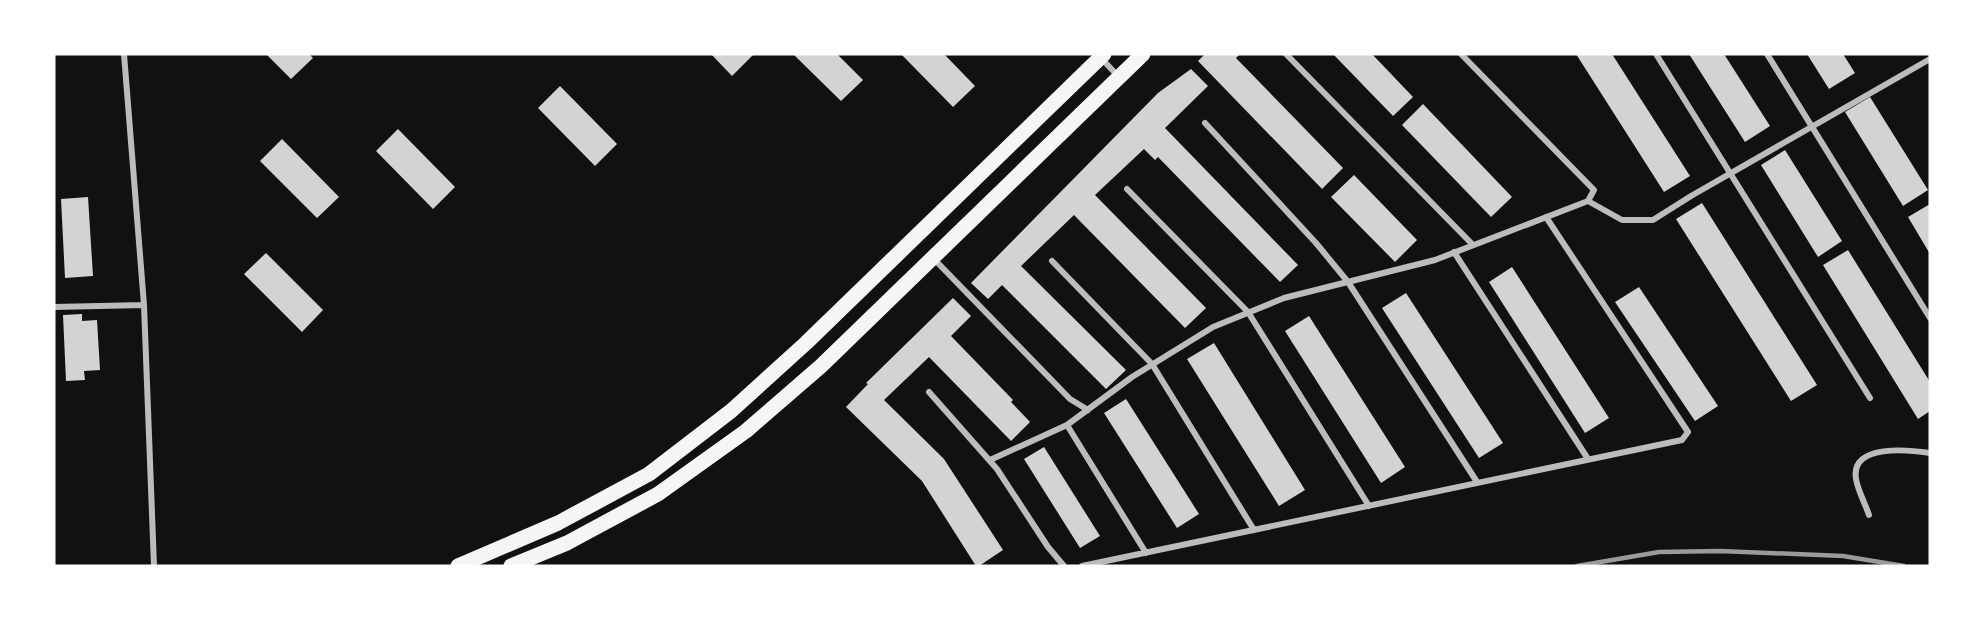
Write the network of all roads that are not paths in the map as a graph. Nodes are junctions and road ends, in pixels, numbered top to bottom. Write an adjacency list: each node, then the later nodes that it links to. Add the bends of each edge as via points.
1 (124, 54): 21 (street)
2 (1143, 54): 9 (main road)
3 (1286, 54): 16 (street)
4 (1461, 54): 14 (street, via 1594,190)
5 (1656, 54): 12 (street)
6 (1767, 54): 11 (street)
7 (1101, 55): 9 (street); 39 (main road, via 731,411 649,474 558,523)
8 (1930, 59): 11 (street)
9 (1119, 78): 18 (main road)
10 (1205, 123): 20 (street)
11 (1812, 127): 12 (street); 24 (street)
12 (1731, 173): 14 (street, via 1653,220 1622,220); 27 (street)
13 (1127, 189): 23 (street)
14 (1588, 201): 15 (street)
15 (1546, 217): 16 (street); 31 (street, via 1688,432 1682,440)
16 (1473, 245): 17 (street)
17 (1454, 252): 20 (street); 31 (street)
18 (933, 258): 28 (street, via 1070,399); 40 (main road, via 821,366 746,431 658,494 567,543)
19 (1052, 261): 25 (street)
20 (1348, 282): 23 (street, via 1284,298); 33 (street)
21 (144, 305): 22 (street); 38 (street)
22 (54, 307)
23 (1248, 312): 25 (street, via 1213,327); 34 (street)
24 (1930, 318)
25 (1152, 364): 28 (street); 36 (street)
26 (929, 392): 32 (street)
27 (1870, 398)
28 (1088, 410): 29 (street)
29 (1067, 425): 32 (street); 37 (street)
30 (1930, 453): 35 (street, via 1884,450 1868,455 1858,464 1856,477)
31 (1588, 459): 33 (street)
32 (990, 460): 41 (street)
33 (1477, 482): 34 (street)
34 (1369, 506): 36 (street)
35 (1869, 515)
36 (1254, 530): 37 (street)
37 (1146, 553): 42 (street)
38 (154, 566)
39 (458, 566)
40 (511, 566)
41 (1064, 566)
42 (1082, 566)

